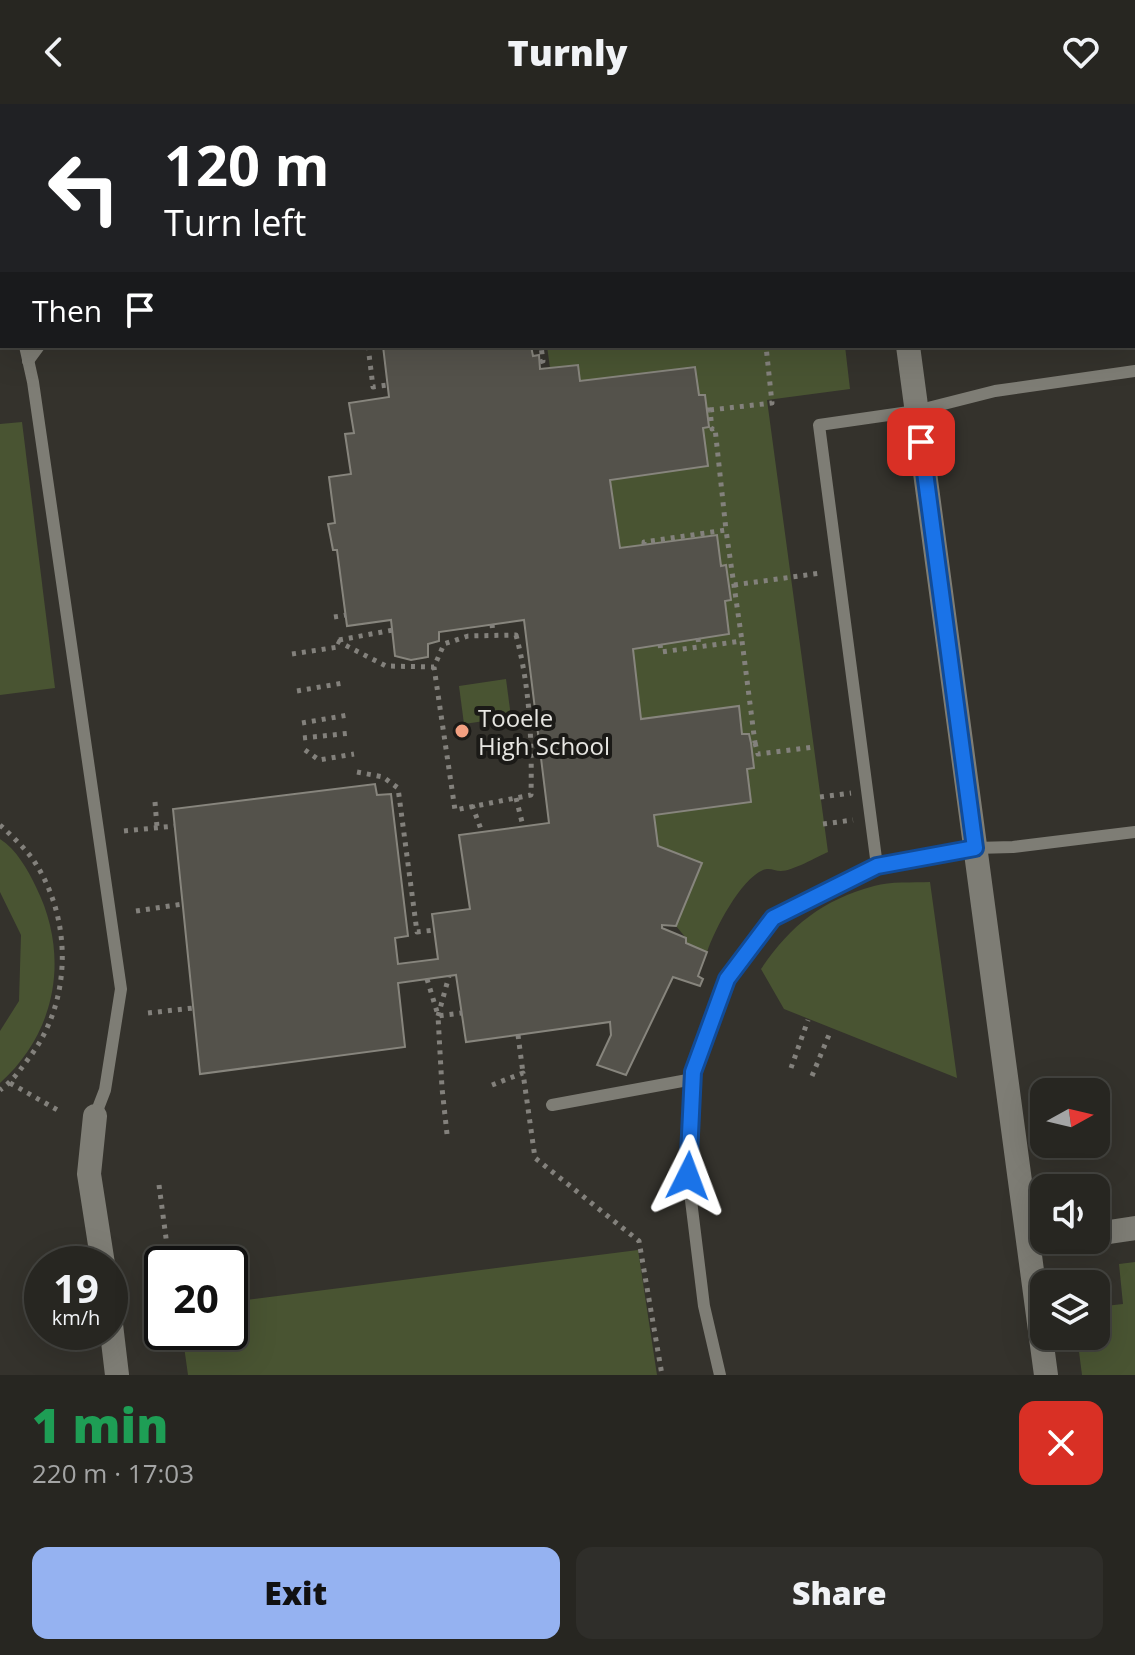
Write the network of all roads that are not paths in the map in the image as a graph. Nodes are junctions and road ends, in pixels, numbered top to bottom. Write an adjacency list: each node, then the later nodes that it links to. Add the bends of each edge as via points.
1 (25, 348): 4 (lane)
2 (38, 348): 4 (lane)
3 (908, 348): 6 (street)
4 (28, 361): 12 (lane, via 121,989 105,1090)
5 (1135, 371): 6 (lane, via 995,391)
6 (916, 411): 8 (street); 9 (lane, via 819,425)
7 (1135, 832): 8 (lane)
8 (975, 848): 9 (lane); 13 (street)
9 (877, 866): 10 (lane, via 773,918 727,979)
10 (693, 1079): 11 (lane); 20 (lane, via 688,1176 704,1306)
11 (552, 1105)
12 (95, 1116): 16 (street, via 89,1174)
13 (1030, 1202)
14 (1135, 1228): 15 (street)
15 (1110, 1232)
16 (100, 1246)
17 (1037, 1254): 21 (street)
18 (114, 1350): 19 (street)
19 (117, 1375)
20 (720, 1375)
21 (1046, 1375)

